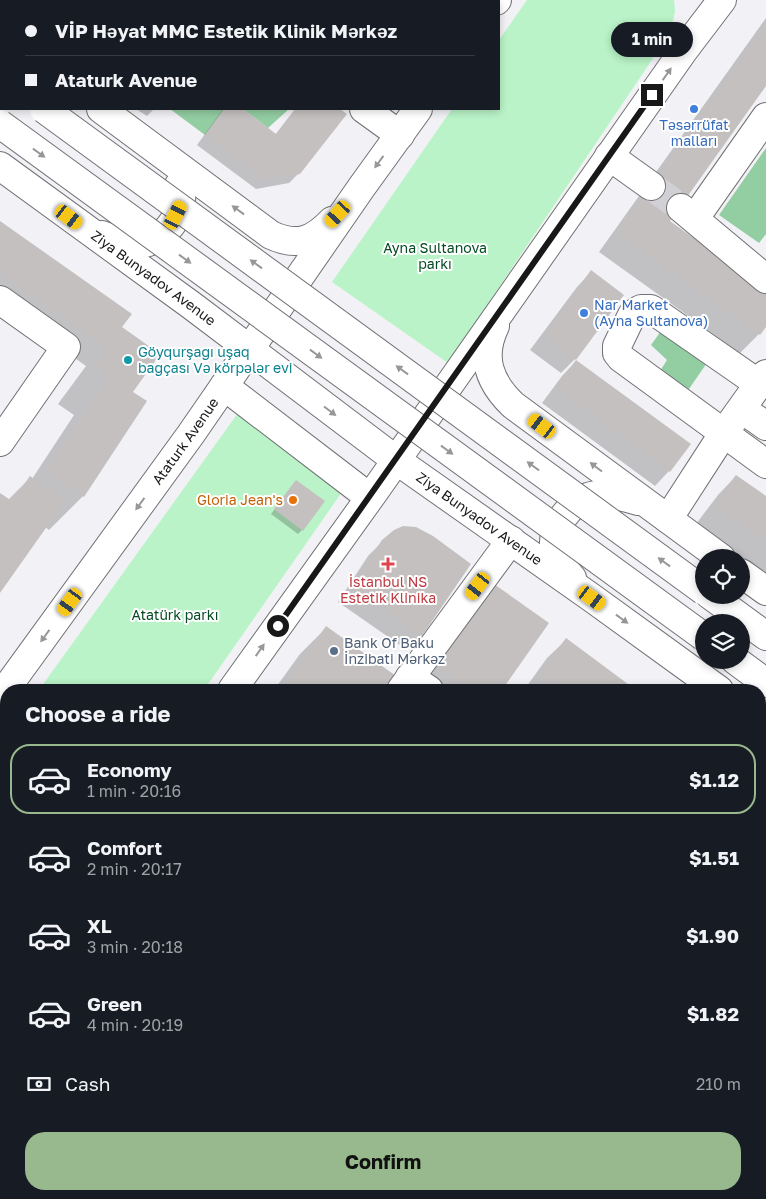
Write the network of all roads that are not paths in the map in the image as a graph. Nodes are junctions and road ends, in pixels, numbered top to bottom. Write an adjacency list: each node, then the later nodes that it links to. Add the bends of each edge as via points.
1 (697, 0): 3 (main road, via 693,30)
2 (722, 0): 3 (main road)
3 (684, 50): 12 (main road, one-way to 3)
4 (45, 110): 37 (main road, one-way to 4, bridge)
5 (102, 110): 11 (main road)
6 (365, 110): 10 (main road)
7 (417, 110): 10 (main road, Ataturk Avenue)
8 (766, 117): 17 (main road, via 687,212)
9 (0, 124): 41 (main road, one-way to 41, bridge)
10 (400, 135): 15 (main road, Ataturk Avenue, one-way to 15)
11 (151, 146): 15 (main road, one-way to 11, via 317,235 305,241 290,242 271,234); 16 (main road, via 174,171 181,189 181,206 172,224 159,237 130,244)
12 (610, 156): 14 (main road); 19 (main road)
13 (0, 166): 16 (main road, Ziya Bunyadov Avenue)
14 (651, 186)
15 (361, 188): 21 (main road, Ataturk Avenue)
16 (82, 227): 20 (main road, Ziya Bunyadov Avenue)
17 (766, 280)
18 (0, 300): 28 (main road, via 66,347)
19 (506, 304): 29 (main road); 32 (main road, one-way to 19, via 513,405 494,383 488,349 490,337)
20 (213, 322): 21 (main road, Ziya Bunyadov Avenue); 26 (main road, via 221,356 218,377)
21 (249, 350): 23 (main road, Ataturk Avenue); 29 (main road, Ziya Bunyadov Avenue, one-way to 29)
22 (763, 379): 24 (main road); 27 (main road, via 651,309 641,309 632,315 617,346 617,353)
23 (224, 386): 26 (main road, Ataturk Avenue); 31 (main road)
24 (742, 409): 25 (main road); 27 (main road)
25 (766, 426)
26 (191, 434): 45 (main road, Ataturk Avenue, one-way to 45)
27 (723, 434): 30 (main road); 33 (main road)
28 (0, 442)
29 (396, 460): 31 (main road); 34 (main road, Ziya Bunyadov Avenue)
30 (766, 464)
31 (369, 497): 46 (main road, one-way to 31)
32 (645, 503): 33 (main road); 39 (main road, via 601,494 574,504 563,518 554,545 558,560)
33 (668, 519): 35 (main road)
34 (511, 540): 39 (main road, Ziya Bunyadov Avenue); 47 (main road)
35 (708, 549)
36 (750, 579): 38 (main road)
37 (695, 584)
38 (766, 591)
39 (592, 598): 48 (main road, Ziya Bunyadov Avenue, one-way to 48)
40 (722, 604): 42 (main road)
41 (695, 630)
42 (766, 636)
43 (747, 669): 44 (main road)
44 (766, 683)
45 (9, 684)
46 (236, 684)
47 (415, 684)
48 (711, 684)

